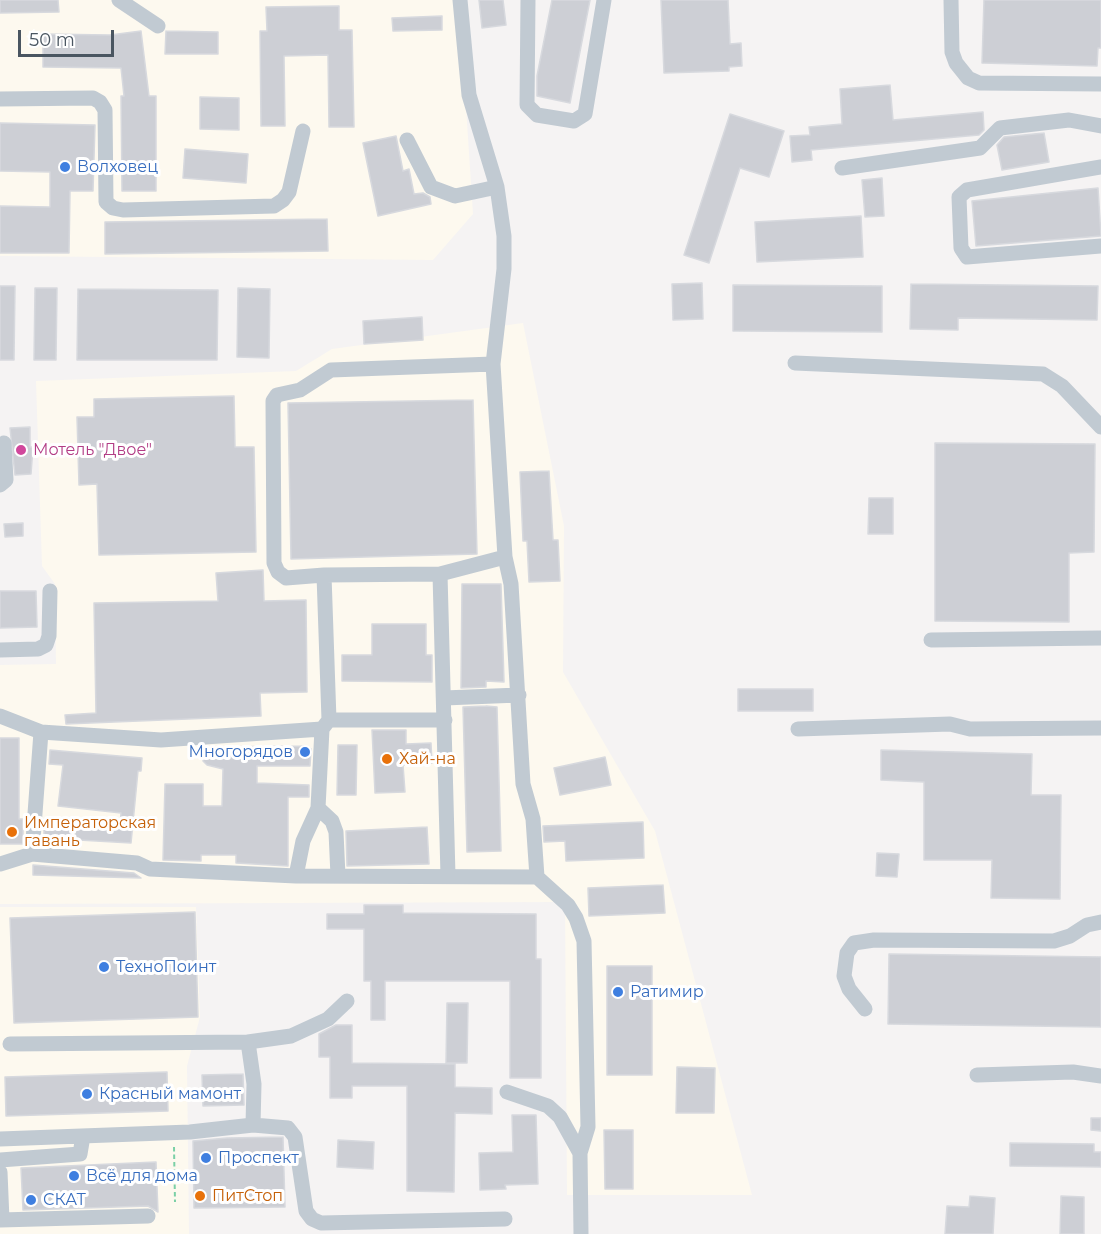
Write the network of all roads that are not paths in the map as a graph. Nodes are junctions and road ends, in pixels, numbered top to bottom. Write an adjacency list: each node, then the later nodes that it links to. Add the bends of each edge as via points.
1 (119, 0): 6 (street)
2 (460, 0): 14 (street, via 469,95)
3 (528, 0): 4 (street, via 527,105 537,115 574,122 585,114)
4 (604, 0)
5 (951, 0): 7 (street, via 952,52 968,78 979,83)
6 (158, 26)
7 (1101, 84)
8 (0, 99): 10 (street, via 93,98 100,102 105,110 106,202 123,210 274,206 289,192)
9 (1101, 126): 13 (street, via 1069,120 1000,128 980,148)
10 (303, 131)
11 (407, 140): 14 (street, via 431,187 455,196)
12 (1101, 167): 15 (street, via 967,190 959,197 961,248 967,257)
13 (842, 168)
14 (497, 187): 17 (street, via 504,258)
15 (1101, 246)
16 (795, 363): 18 (street, via 1043,374 1062,386)
17 (493, 364): 21 (street); 23 (street, via 331,370 300,390 277,395 271,410 274,562 286,578)
18 (1101, 427)
19 (4, 442): 20 (street, via 6,480)
20 (0, 485)
21 (505, 556): 22 (street); 28 (street, via 512,584)
22 (440, 574): 23 (street); 29 (street)
23 (324, 575): 32 (street)
24 (50, 591): 27 (street, via 46,645 38,649)
25 (1101, 638): 26 (street)
26 (931, 640)
27 (0, 650)
28 (519, 695): 29 (street); 42 (street, via 523,784 533,819)
29 (444, 698): 31 (street)
30 (0, 716): 35 (street)
31 (445, 720): 32 (street); 41 (street)
32 (325, 725): 35 (street, via 161,740); 36 (street)
33 (798, 729): 34 (street, via 951,724 970,729)
34 (1101, 729)
35 (42, 732): 37 (street)
36 (318, 808): 39 (street, via 303,841); 40 (street, via 332,821 336,832)
37 (32, 854): 38 (street); 39 (street, via 137,862 150,869)
38 (0, 864)
39 (296, 876): 40 (street)
40 (338, 876): 41 (street)
41 (448, 876): 42 (street)
42 (537, 877): 54 (street, via 568,905 584,941 588,1127)
43 (1101, 922): 45 (street, via 1054,940 854,943 847,953 844,976)
44 (347, 1001): 46 (street, via 328,1019 291,1036)
45 (865, 1009)
46 (248, 1042): 47 (street); 51 (street, via 254,1084)
47 (10, 1044)
48 (977, 1075): 49 (street, via 1073,1072)
49 (1101, 1076)
50 (507, 1092): 54 (street, via 548,1106 560,1117)
51 (253, 1125): 52 (street); 58 (street, via 293,1131 306,1211 321,1223)
52 (83, 1136): 53 (street); 55 (street, via 80,1154)
53 (0, 1139)
54 (580, 1153): 60 (street)
55 (0, 1160)
56 (0, 1172): 59 (street)
57 (148, 1216): 59 (street)
58 (505, 1219)
59 (1, 1220)
60 (581, 1234)

